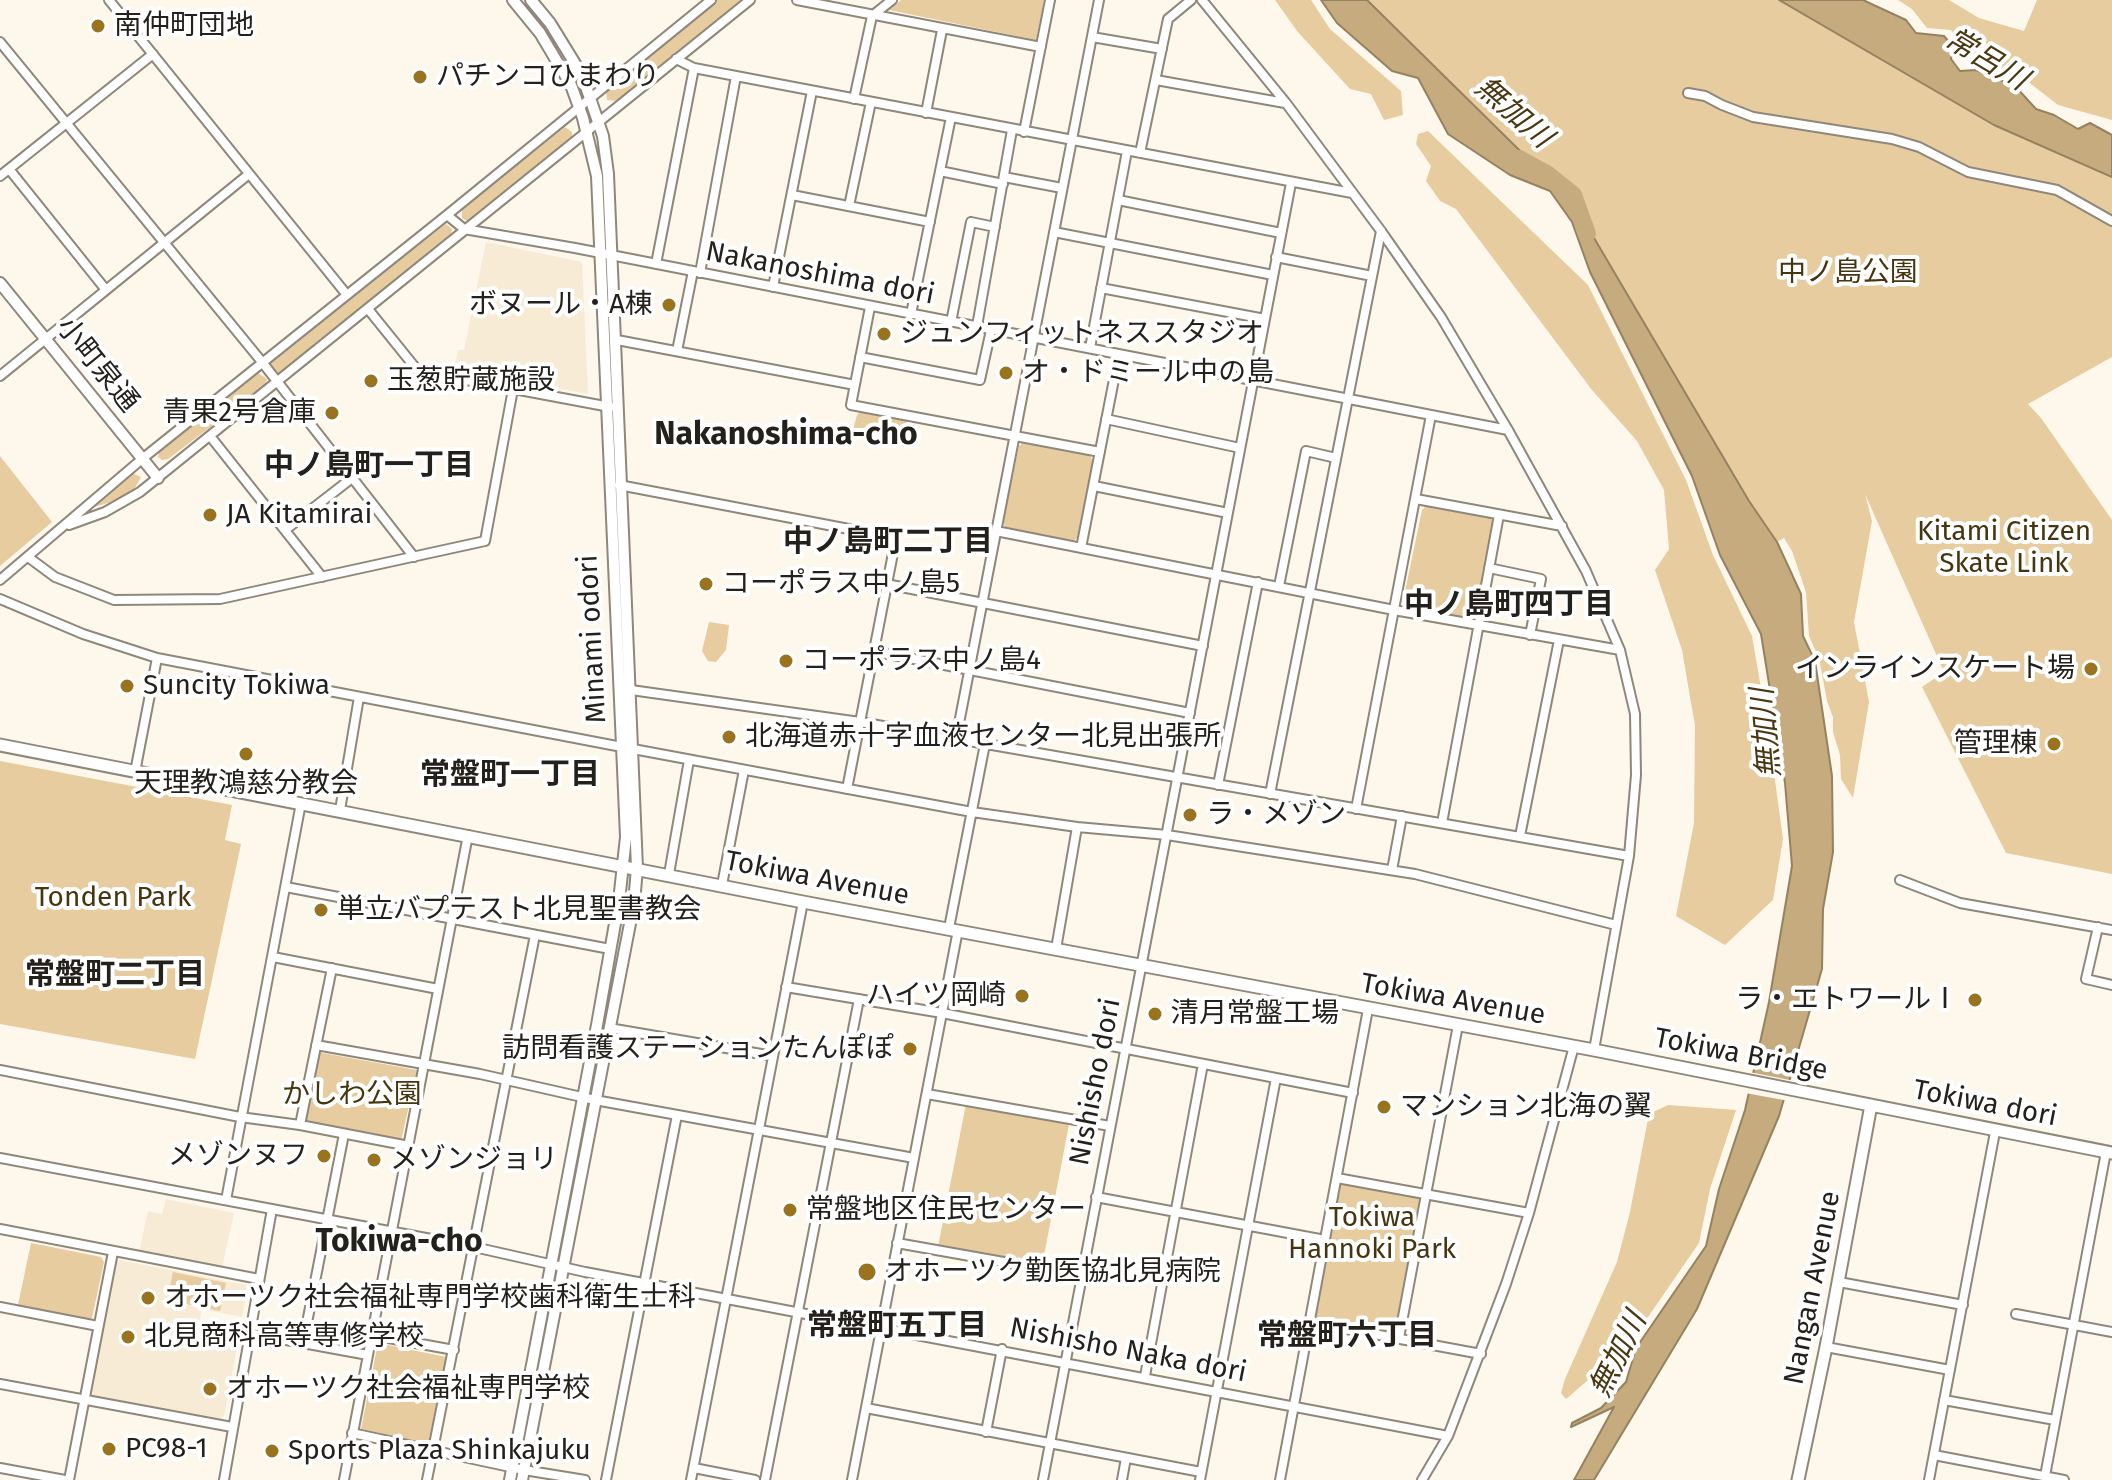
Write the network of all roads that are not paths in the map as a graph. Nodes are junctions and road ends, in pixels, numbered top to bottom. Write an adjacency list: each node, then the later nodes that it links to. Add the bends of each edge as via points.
1 (513, 0): 29 (street, Minami odori, via 562,67)
2 (531, 0): 25 (street, Minami odori, via 573,57)
3 (711, 0): 25 (street)
4 (750, 0): 19 (street)
5 (797, 0): 12 (street)
6 (892, 0): 12 (street)
7 (1050, 0): 16 (street)
8 (1099, 0): 14 (street)
9 (1191, 0): 17 (street, via 1168,19)
10 (1202, 0): 28 (street)
11 (114, 2): 18 (street)
12 (872, 16): 13 (street); 26 (street)
13 (942, 30): 16 (street); 30 (street)
14 (1092, 37): 17 (street); 37 (street)
15 (0, 42): 33 (street)
16 (1041, 47): 35 (street)
17 (1162, 49): 22 (street)
18 (153, 54): 33 (street); 42 (street)
19 (676, 59): 20 (street); 32 (street)
20 (694, 68): 21 (street); 64 (street)
21 (736, 76): 23 (street); 65 (street)
22 (1156, 80): 28 (street); 39 (street)
23 (812, 91): 26 (street); 48 (street)
24 (1688, 93): 52 (street, via 1753,117 1919,147 1968,172 2049,187)
25 (591, 97): 29 (street); 32 (street, Minami odori)
26 (854, 99): 27 (street)
27 (871, 102): 30 (street); 50 (street)
28 (1286, 103): 47 (street)
29 (579, 106): 36 (street, Minami odori); 51 (street)
30 (926, 113): 31 (street)
31 (951, 117): 34 (street); 41 (street)
32 (599, 123): 36 (street); 62 (street, Minami odori, via 608,174)
33 (66, 124): 40 (street); 60 (street)
34 (1012, 130): 35 (street); 44 (street)
35 (1024, 132): 37 (street)
36 (587, 133): 55 (street); 61 (street, Minami odori, via 597,176)
37 (1072, 140): 38 (street); 46 (street)
38 (1127, 151): 39 (street); 49 (street)
39 (1140, 153): 45 (street)
40 (9, 169): 43 (street); 71 (street)
41 (940, 171): 44 (street); 53 (street)
42 (249, 174): 60 (street); 72 (street)
43 (0, 176)
44 (1003, 181): 46 (street); 54 (street)
45 (1291, 183): 47 (street); 58 (street)
46 (1062, 188): 57 (street)
47 (1352, 193): 56 (street)
48 (792, 195): 50 (street); 68 (street)
49 (1118, 200): 58 (street); 59 (street)
50 (849, 206): 53 (street)
51 (447, 215): 55 (street, Nakanoshima dori); 72 (street)
52 (2112, 221)
53 (930, 222): 75 (street)
54 (995, 227): 77 (street, via 971,222); 78 (street)
55 (464, 229): 61 (street, Nakanoshima dori); 74 (street)
56 (1381, 231): 67 (street); 98 (street, via 1441,317)
57 (1054, 232): 59 (street); 80 (street)
58 (1281, 233): 63 (street)
59 (1110, 243): 66 (street); 70 (street)
60 (163, 244): 71 (street); 87 (street)
61 (599, 254): 62 (street, Nakanoshima dori); 94 (street, Minami odori)
62 (612, 257): 64 (street, Nakanoshima dori); 82 (street, Minami odori)
63 (1276, 257): 66 (street); 67 (street)
64 (656, 264): 65 (street, Nakanoshima dori)
65 (697, 272): 68 (street, Nakanoshima dori); 84 (street)
66 (1273, 275): 76 (street)
67 (1372, 276): 93 (street)
68 (773, 287): 73 (street, Nakanoshima dori)
69 (2, 288): 81 (street, 小町泉通)
70 (1101, 288): 76 (street); 83 (street)
71 (106, 290): 81 (street)
72 (347, 295): 87 (street)
73 (870, 307): 75 (street, Nakanoshima dori); 86 (street)
74 (368, 309): 90 (street); 92 (street, via 418,371)
75 (911, 314): 77 (street, Nakanoshima dori)
76 (1265, 319): 89 (street)
77 (951, 322): 78 (street, Nakanoshima dori)
78 (977, 326): 79 (street, Nakanoshima dori)
79 (991, 330): 80 (street, Nakanoshima dori); 86 (street, via 980,380)
80 (1034, 338): 83 (street, Nakanoshima dori); 99 (street)
81 (45, 339): 88 (street); 104 (street, 小町泉通)
82 (617, 340): 84 (street); 95 (street, Minami odori)
83 (1090, 348): 85 (street, Nakanoshima dori)
84 (677, 351): 91 (street)
85 (1119, 354): 89 (street, Nakanoshima dori); 97 (street)
86 (860, 357): 91 (street)
87 (262, 362): 90 (street); 104 (street)
88 (0, 376)
89 (1253, 381): 93 (street, Nakanoshima dori); 101 (street)
90 (277, 383): 100 (street); 106 (street)
91 (855, 385): 99 (street, via 851,405)
92 (513, 389): 94 (street); 119 (street, via 485,541)
93 (1347, 400): 96 (street, Nakanoshima dori); 103 (street)
94 (607, 407): 95 (street); 107 (street, Minami odori)
95 (619, 409): 108 (street, Minami odori)
96 (1431, 415): 98 (street, Nakanoshima dori); 110 (street)
97 (1106, 419): 101 (street); 102 (street)
98 (1508, 430): 113 (street)
99 (1014, 434): 102 (street); 116 (street)
100 (210, 436): 105 (street); 115 (street)
101 (1240, 448): 111 (street)
102 (1100, 452): 109 (street)
103 (1336, 458): 126 (street, via 1306,451); 127 (street)
104 (142, 459): 105 (street, 小町泉通); 114 (street)
105 (158, 478): 114 (street, via 105,512)
106 (352, 478): 115 (street); 119 (street)
107 (610, 483): 108 (street); 146 (street, Minami odori)
108 (623, 485): 125 (street, via 896,538); 139 (street, Minami odori)
109 (1094, 486): 111 (street); 117 (street)
110 (1416, 499): 112 (street); 130 (street)
111 (1228, 513): 121 (street)
112 (1499, 515): 113 (street); 120 (street)
113 (1562, 526): 135 (street)
114 (60, 529): 118 (street)
115 (285, 530): 122 (street)
116 (996, 531): 117 (street); 129 (street)
117 (1081, 548): 121 (street)
118 (28, 557): 122 (street, via 55,577 114,600 220,599); 123 (street)
119 (414, 557): 122 (street)
120 (1489, 568): 131 (street); 132 (street, via 1541,579)
121 (1216, 574): 124 (street); 134 (street)
122 (322, 577)
123 (0, 580)
124 (1258, 582): 126 (street); 151 (street)
125 (886, 584): 129 (street); 136 (street)
126 (1279, 586): 127 (street)
127 (1310, 592): 130 (street); 153 (street)
128 (0, 599): 137 (street)
129 (982, 603): 134 (street); 138 (street)
130 (1394, 610): 131 (street); 155 (street)
131 (1478, 626): 132 (street); 159 (street)
132 (1530, 635): 133 (street)
133 (1559, 640): 135 (street); 163 (street)
134 (1203, 646): 141 (street)
135 (1620, 650): 164 (street, via 1635,714)
136 (873, 651): 138 (street); 142 (street)
137 (157, 658): 140 (street); 149 (street)
138 (969, 668): 141 (street); 143 (street)
139 (631, 690): 142 (street); 146 (street, Minami odori)
140 (359, 697): 146 (street); 156 (street)
141 (1190, 713): 150 (street)
142 (860, 722): 143 (street); 152 (street)
143 (956, 739): 144 (street)
144 (985, 744): 150 (street); 157 (street)
145 (0, 745): 149 (main road, Tokiwa Avenue)
146 (628, 748): 147 (street); 165 (street, Minami odori); 166 (street, Minami odori)
147 (689, 760): 148 (street); 168 (street)
148 (744, 770): 152 (street); 170 (street)
149 (135, 772): 154 (main road, Tokiwa Avenue)
150 (1178, 779): 151 (street); 162 (street)
151 (1218, 785): 153 (street)
152 (847, 789): 157 (street)
153 (1270, 794): 155 (street)
154 (301, 803): 156 (main road, Tokiwa Avenue); 171 (street)
155 (1356, 809): 158 (street)
156 (340, 810): 161 (main road, Tokiwa Avenue)
157 (972, 812): 160 (street); 176 (street)
158 (1402, 816): 159 (street); 167 (street)
159 (1442, 823): 163 (street)
160 (1077, 827): 162 (street); 180 (street)
161 (468, 835): 165 (main road, Tokiwa Avenue); 173 (street)
162 (1167, 835): 167 (street); 182 (street, Nishisho dori)
163 (1520, 836): 164 (street)
164 (1629, 856): 174 (street)
165 (624, 866): 166 (main road, Tokiwa Avenue); 179 (street, Minami odori)
166 (637, 868): 168 (main road, Tokiwa Avenue); 191 (street, Minami odori)
167 (1392, 870): 174 (street)
168 (669, 874): 170 (main road, Tokiwa Avenue)
169 (1900, 880): 175 (street, via 1960,903)
170 (722, 885): 172 (main road, Tokiwa Avenue)
171 (286, 887): 173 (street); 181 (street)
172 (803, 902): 176 (main road, Tokiwa Avenue); 185 (street)
173 (452, 919): 178 (street); 186 (street)
174 (1616, 925): 195 (street)
175 (2098, 927): 177 (street); 184 (street, via 2086,979)
176 (954, 929): 180 (main road, Tokiwa Avenue); 189 (street)
177 (2112, 930)
178 (535, 935): 179 (street); 202 (street)
179 (610, 949): 205 (street, Minami odori)
180 (1056, 949): 182 (main road, Tokiwa Avenue)
181 (273, 957): 183 (street); 210 (street)
182 (1141, 966): 188 (main road, Tokiwa Avenue); 194 (street, Nishisho dori)
183 (332, 968): 186 (street); 192 (street)
184 (2112, 985)
185 (786, 987): 187 (street); 196 (street)
186 (438, 989): 198 (street)
187 (859, 999): 189 (street); 216 (street)
188 (1368, 1009): 190 (main road, Tokiwa Avenue); 203 (street)
189 (942, 1013): 194 (street); 204 (street)
190 (1458, 1025): 193 (main road, Tokiwa Avenue); 222 (street)
191 (609, 1028): 196 (street); 206 (street, Minami odori)
192 (316, 1045): 198 (street); 211 (street)
193 (1574, 1046): 195 (main road, Tokiwa Avenue); 227 (street)
194 (1125, 1049): 199 (street); 212 (street, Nishisho dori)
195 (1594, 1050): 197 (main road, Tokiwa Avenue)
196 (773, 1056): 213 (street)
197 (1625, 1056): 207 (main road, Tokiwa Bridge)
198 (425, 1064): 202 (street); 217 (street)
199 (1203, 1064): 201 (street); 226 (street)
200 (0, 1070): 210 (street)
201 (1276, 1078): 203 (street); 229 (street)
202 (507, 1080): 205 (street); 234 (street)
203 (1353, 1093): 221 (street)
204 (927, 1094): 212 (street); 220 (street)
205 (583, 1098): 206 (street); 236 (street, Minami odori)
206 (595, 1100): 209 (street); 237 (street, Minami odori)
207 (1848, 1100): 208 (main road, Tokiwa dori)
208 (1871, 1105): 214 (main road, Tokiwa dori); 240 (main road, Nangan Avenue)
209 (677, 1115): 213 (street); 241 (street)
210 (240, 1117): 211 (street); 224 (street)
211 (300, 1125): 215 (street)
212 (1110, 1126): 223 (street, Nishisho dori)
213 (759, 1130): 216 (street); 242 (street)
214 (1995, 1132): 218 (main road, Tokiwa dori); 243 (street)
215 (344, 1134): 217 (street); 228 (street)
216 (832, 1143): 220 (street); 245 (street)
217 (409, 1146): 231 (street)
218 (2109, 1153): 248 (street)
219 (0, 1158): 224 (street, Nishisho Naka dori)
220 (914, 1158): 233 (street)
221 (1337, 1178): 222 (street); 232 (street)
222 (1426, 1195): 227 (street); 254 (street)
223 (1096, 1197): 226 (street); 238 (street, Nishisho dori)
224 (226, 1200): 225 (street, Nishisho Naka dori)
225 (272, 1209): 228 (street, Nishisho Naka dori); 239 (street)
226 (1175, 1211): 229 (street); 263 (street)
227 (1529, 1213): 259 (street)
228 (327, 1219): 231 (street, Nishisho Naka dori); 255 (street)
229 (1248, 1225): 232 (street); 265 (street)
230 (0, 1229): 235 (street)
231 (392, 1232): 234 (street, Nishisho Naka dori); 253 (street)
232 (1325, 1240): 247 (street)
233 (897, 1243): 238 (street); 250 (street)
234 (474, 1247): 236 (street, Nishisho Naka dori); 258 (street)
235 (113, 1252): 239 (street); 249 (street)
236 (551, 1264): 237 (street, Nishisho Naka dori); 281 (street, Minami odori)
237 (564, 1267): 241 (street, Nishisho Naka dori); 283 (street, Minami odori)
238 (1082, 1276): 261 (street, Nishisho dori)
239 (259, 1279): 252 (street)
240 (1839, 1282): 243 (street); 256 (main road, Nangan Avenue)
241 (645, 1283): 242 (street, Nishisho Naka dori); 292 (street)
242 (726, 1297): 245 (street, Nishisho Naka dori); 282 (street)
243 (1963, 1305): 262 (street)
244 (0, 1307): 249 (street)
245 (799, 1310): 250 (street, Nishisho Naka dori); 295 (street)
246 (2016, 1314): 248 (street)
247 (1309, 1322): 254 (street); 268 (street)
248 (2073, 1324): 251 (street); 270 (street)
249 (98, 1326): 266 (street)
250 (882, 1327): 257 (street, Nishisho Naka dori); 269 (street)
251 (2112, 1332)
252 (248, 1333): 255 (street); 271 (street)
253 (372, 1335): 258 (street); 260 (street)
254 (1399, 1338): 259 (street)
255 (303, 1343): 260 (street)
256 (1826, 1347): 262 (street); 301 (main road, Nangan Avenue)
257 (1002, 1349): 261 (street, Nishisho Naka dori); 272 (street)
258 (454, 1350): 276 (street)
259 (1481, 1354): 274 (street)
260 (368, 1355): 273 (street)
261 (1066, 1362): 263 (street, Nishisho Naka dori); 275 (street, Nishisho dori)
262 (1950, 1370): 267 (street)
263 (1145, 1376): 265 (street, Nishisho Naka dori)
264 (0, 1384): 266 (street)
265 (1217, 1391): 268 (street, Nishisho Naka dori); 284 (street)
266 (84, 1400): 271 (street); 286 (street)
267 (1944, 1400): 270 (street); 277 (street)
268 (1293, 1405): 274 (street, Nishisho Naka dori); 299 (street)
269 (866, 1408): 272 (street); 296 (street)
270 (2055, 1420): 285 (street)
271 (232, 1427): 287 (street)
272 (986, 1432): 275 (street)
273 (352, 1433): 276 (street); 288 (street)
274 (1448, 1436): 300 (street)
275 (1050, 1443): 278 (street); 297 (street, Nishisho dori)
276 (433, 1449): 281 (street); 289 (street)
277 (1934, 1455): 279 (street); 302 (street)
278 (1126, 1458): 284 (street); 298 (street)
279 (1999, 1467): 285 (street); 303 (street)
280 (0, 1468): 286 (street)
281 (512, 1468): 283 (street); 290 (street, Minami odori)
282 (694, 1468): 293 (street); 294 (street)
283 (523, 1475): 291 (street)
284 (1200, 1476)
285 (2045, 1476): 304 (street)
286 (67, 1480)
287 (224, 1480)
288 (344, 1480)
289 (427, 1480)
290 (510, 1480)
291 (585, 1480)
292 (606, 1480)
293 (691, 1480)
294 (755, 1480)
295 (765, 1480)
296 (852, 1480)
297 (1043, 1480)
298 (1122, 1480)
299 (1280, 1480)
300 (1422, 1480)
301 (1798, 1480)
302 (1929, 1480)
303 (1996, 1480)
304 (2063, 1480)

